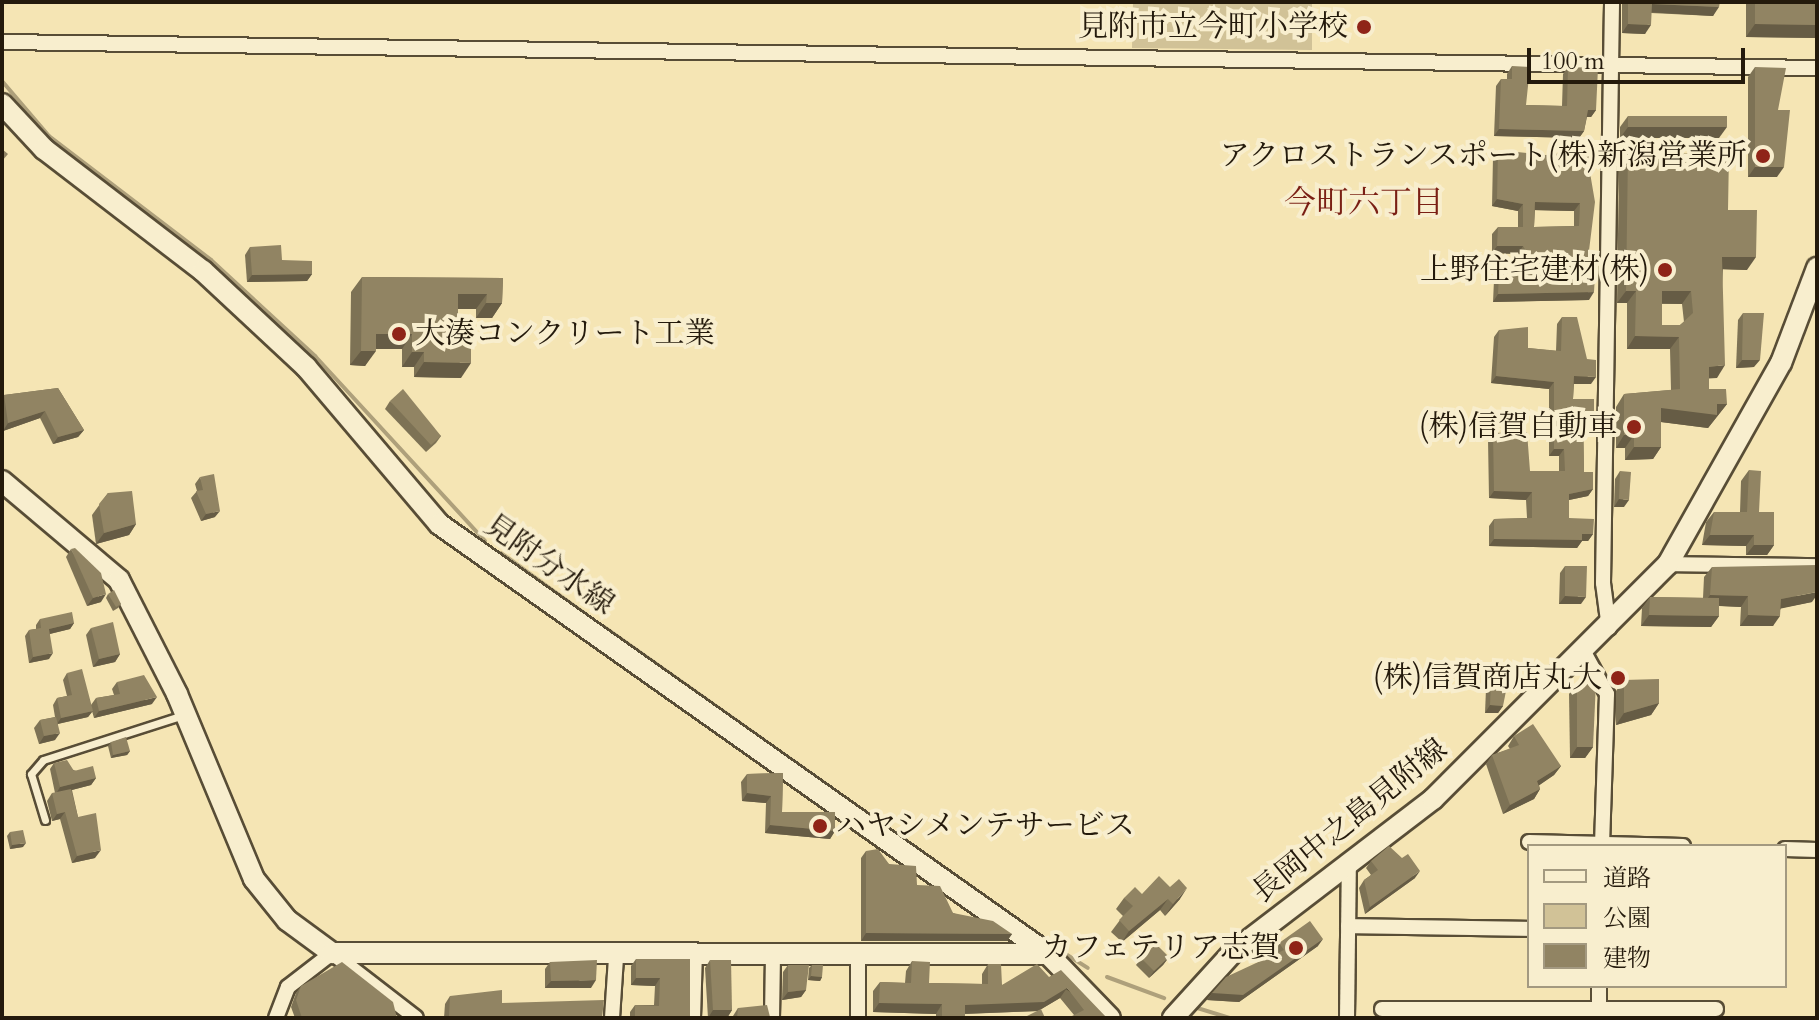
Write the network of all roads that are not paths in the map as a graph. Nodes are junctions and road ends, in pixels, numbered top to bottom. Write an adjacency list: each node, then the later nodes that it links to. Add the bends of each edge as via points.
1 (1612, 2): 3 (street)
2 (2, 42): 3 (street)
3 (1611, 64): 4 (street); 10 (street, via 1603,583)
4 (1817, 68)
5 (2, 104): 26 (main road, 見附分水線, via 44,149 153,229 277,339 439,524)
6 (1817, 268): 8 (main road, 長岡中之島見附線, via 1781,363)
7 (2, 481): 12 (main road, via 119,580)
8 (1668, 564): 9 (street); 10 (main road, 長岡中之島見附線)
9 (1817, 566)
10 (1609, 628): 11 (main road, 長岡中之島見附線)
11 (1584, 652): 16 (street, via 1607,694); 19 (main road, 長岡中之島見附線, via 1433,799)
12 (185, 714): 13 (lane, via 43,760 31,774); 23 (main road, via 254,879 287,920)
13 (45, 820)
14 (1529, 842): 15 (street)
15 (1578, 844)
16 (1602, 844)
17 (1787, 849): 18 (street)
18 (1817, 850)
19 (1349, 862): 20 (street); 39 (main road, 長岡中之島見附線, via 1233,952)
20 (1348, 926): 21 (street); 40 (street)
21 (1527, 929)
22 (695, 952): 25 (main road); 27 (main road); 35 (street)
23 (332, 953): 27 (main road, via 529,950); 32 (street, via 288,987); 33 (street)
24 (858, 953): 25 (main road); 26 (main road); 37 (street)
25 (773, 954): 36 (street)
26 (1048, 954): 38 (main road, 見附分水線)
27 (616, 957): 34 (street)
28 (1599, 988): 31 (street)
29 (1382, 1009): 31 (street)
30 (1716, 1009): 31 (street)
31 (1599, 1012)
32 (276, 1018)
33 (416, 1018)
34 (612, 1018)
35 (693, 1018)
36 (772, 1018)
37 (858, 1018)
38 (1110, 1018)
39 (1173, 1018)
40 (1347, 1018)

